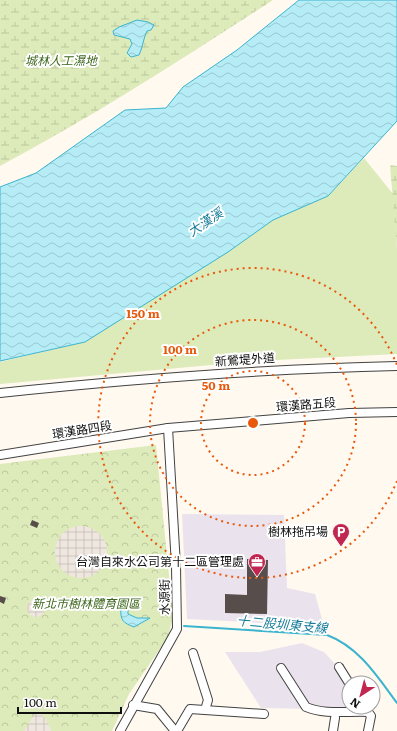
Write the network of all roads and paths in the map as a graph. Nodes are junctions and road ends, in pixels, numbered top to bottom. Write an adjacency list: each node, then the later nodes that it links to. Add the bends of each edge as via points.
1 (397, 366): 2 (street, 新鶯堤外道, via 295,368)
2 (0, 393)
3 (397, 412): 4 (street, 環漢路五段, via 349,413)
4 (168, 428): 5 (street, 環漢路四段); 10 (street, 水源街, via 177,629)
5 (0, 455)
6 (193, 653): 11 (street, via 208,700)
7 (339, 667): 9 (street)
8 (281, 668): 12 (street, via 306,707 324,711)
9 (344, 675)
10 (133, 705): 16 (street, 水源街); 17 (street, via 157,708)
11 (205, 710): 13 (street); 17 (street, via 190,709)
12 (341, 710)
13 (264, 714)
14 (370, 715): 19 (street)
15 (335, 718): 18 (street)
16 (120, 731)
17 (176, 731)
18 (332, 731)
19 (368, 731)

